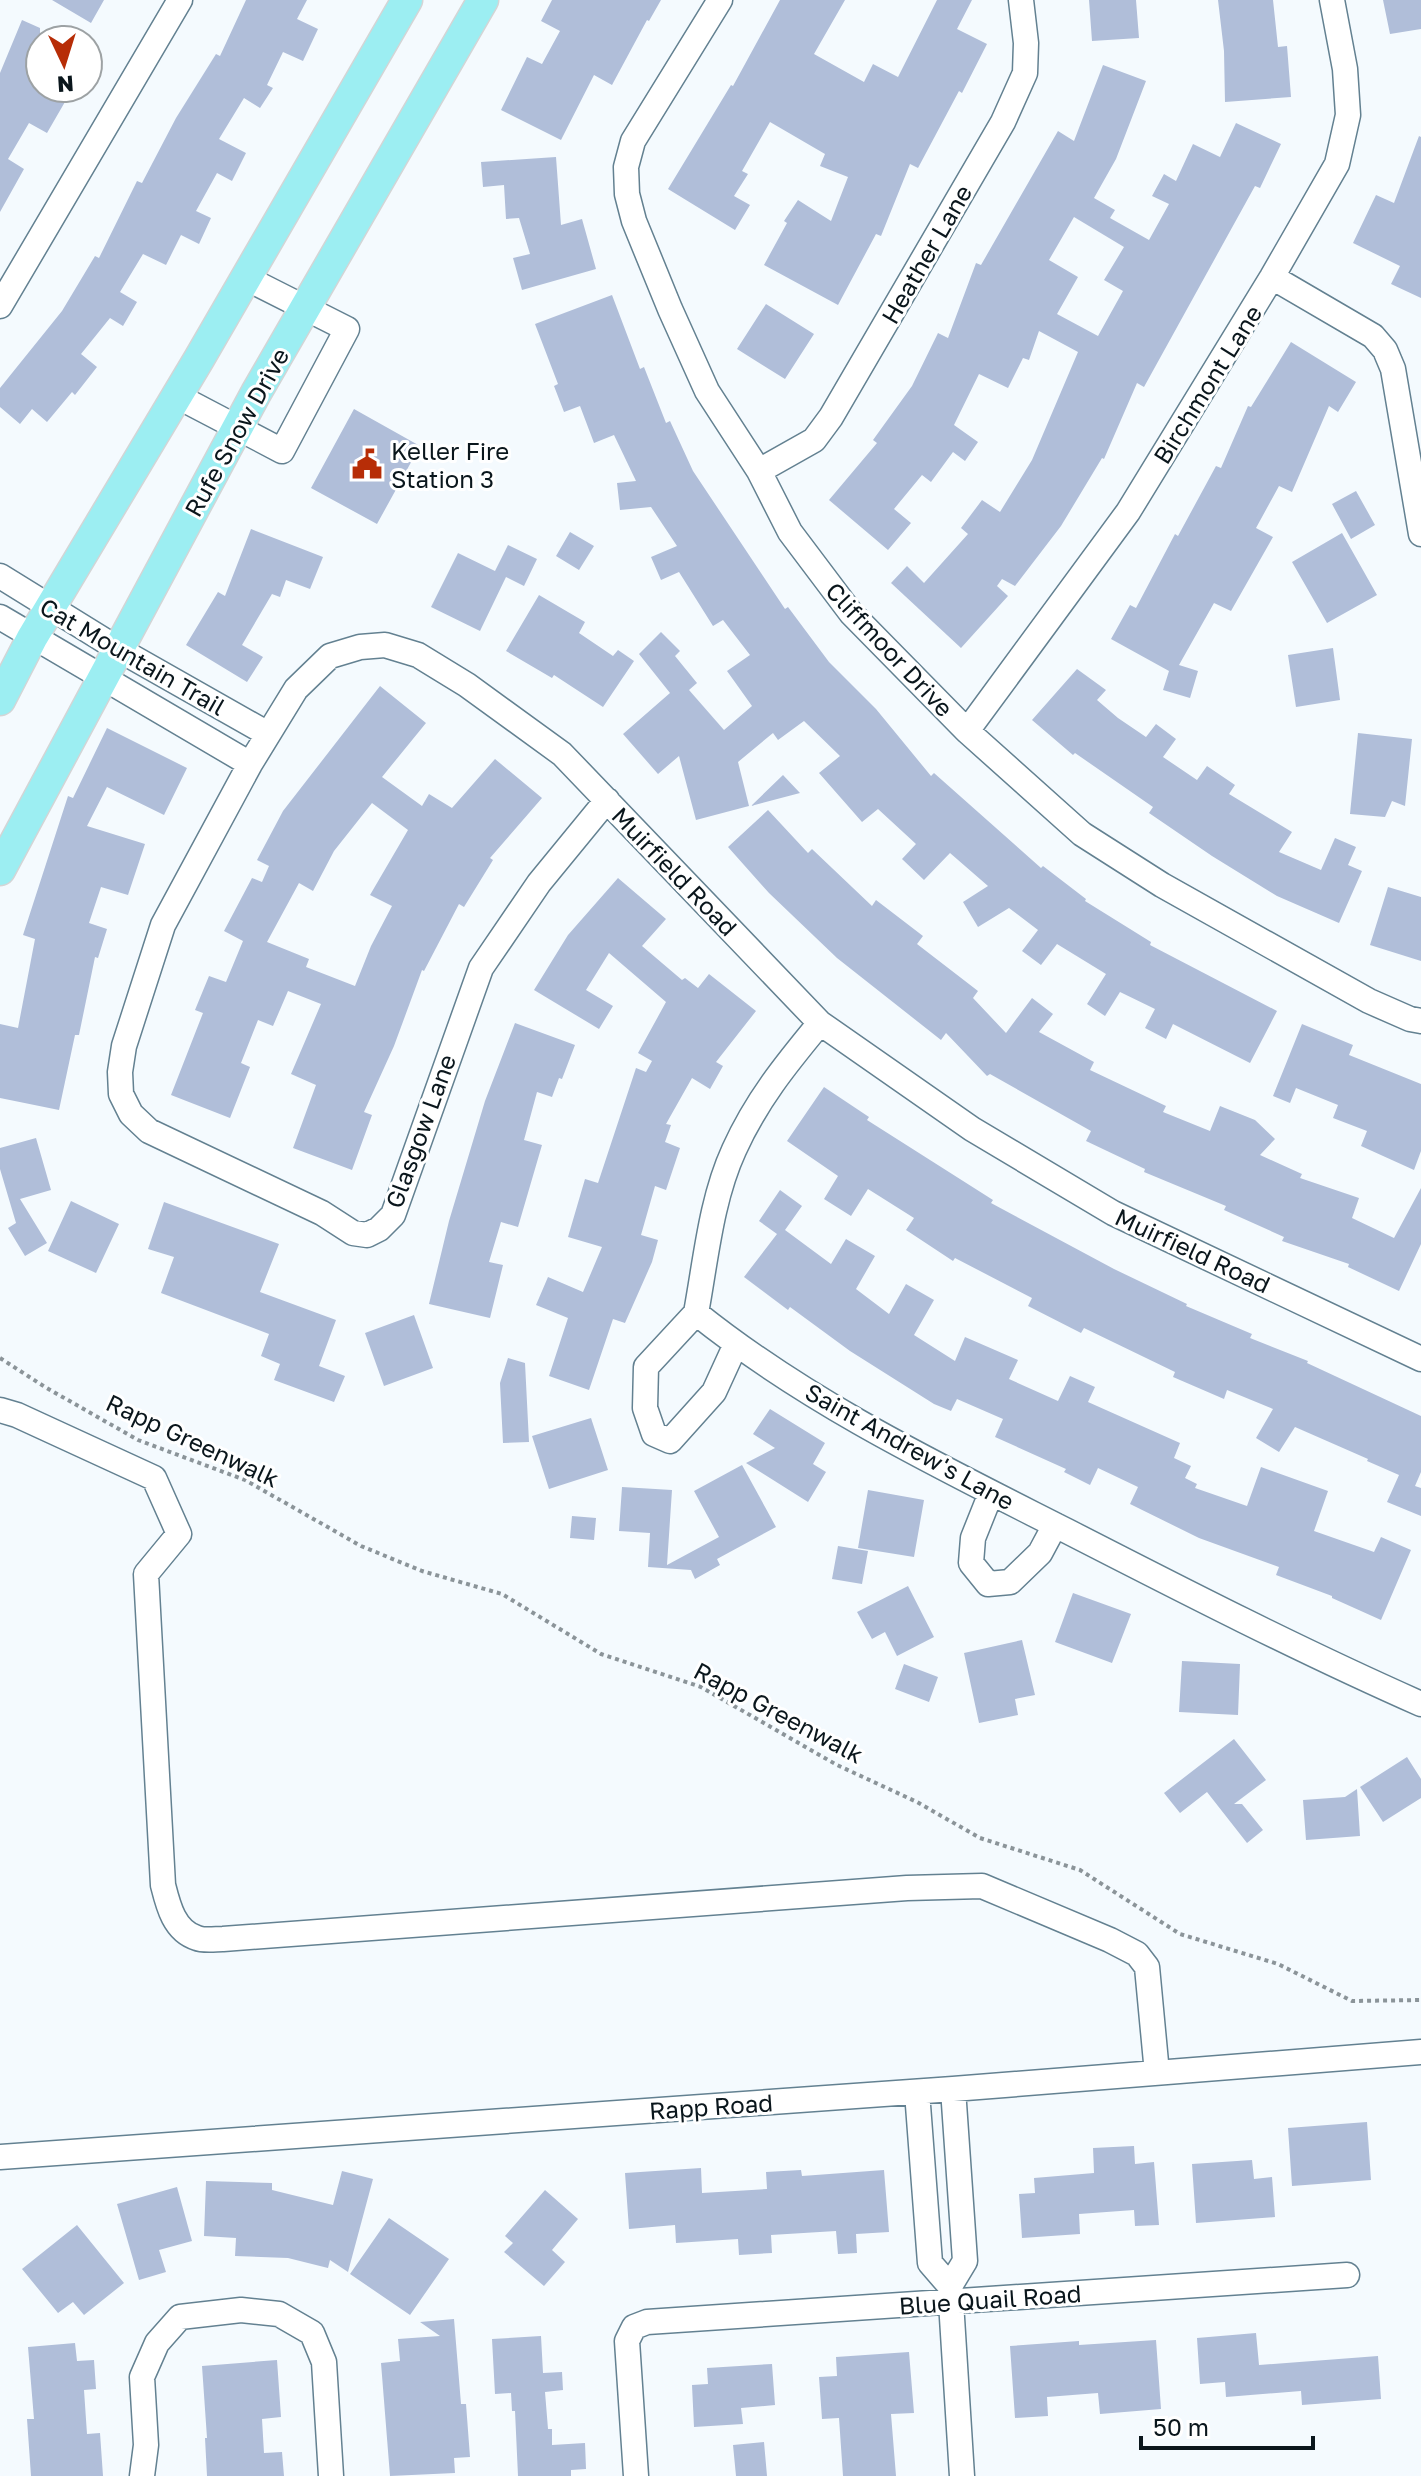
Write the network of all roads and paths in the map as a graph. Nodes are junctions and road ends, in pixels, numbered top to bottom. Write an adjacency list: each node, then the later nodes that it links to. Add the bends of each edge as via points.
1 (180, 0): 9 (street)
2 (407, 0): 8 (main road)
3 (483, 0): 10 (main road, Rufe Snow Drive)
4 (720, 0): 13 (street, Cliffmoor Drive, via 633,141 626,167 627,194 707,391)
5 (1021, 0): 13 (street, Heather Lane, via 1025,73 1003,122 831,417 814,440)
6 (1332, 0): 7 (street, Birchmont Lane, via 1348,115 1337,164)
7 (1272, 277): 14 (street, via 1373,336 1385,350 1393,369); 22 (street, Birchmont Lane, via 1128,512)
8 (246, 278): 10 (street); 11 (main road)
9 (0, 306)
10 (306, 307): 12 (main road, Rufe Snow Drive); 12 (street, via 347,329 282,451)
11 (177, 396): 12 (street); 16 (main road)
12 (237, 428): 19 (main road, Rufe Snow Drive)
13 (759, 471): 22 (street, Cliffmoor Drive, via 790,532 851,613)
14 (1421, 534)
15 (0, 576): 16 (street, Cat Mountain Trail)
16 (49, 608): 18 (main road); 19 (street, Cat Mountain Trail)
17 (0, 617): 18 (street, Cat Mountain Trail)
18 (32, 638): 20 (street, Cat Mountain Trail); 21 (main road)
19 (118, 649): 20 (main road, Rufe Snow Drive); 23 (street, Cat Mountain Trail)
20 (102, 678): 24 (street, Cat Mountain Trail); 26 (main road, Rufe Snow Drive)
21 (0, 700)
22 (967, 731): 27 (street, Cliffmoor Drive, via 1082,834 1149,877 1369,1001)
23 (268, 734): 24 (street, Muirfield Road); 25 (street, Muirfield Road, via 296,689 330,656 385,645 418,655 467,685 562,754)
24 (250, 764): 29 (street, Muirfield Road, via 163,925)
25 (607, 800): 28 (street, Muirfield Road); 29 (street, Glasgow Lane, via 539,883 481,968 393,1215 379,1229 367,1235 353,1233 322,1213 149,1131 131,1114 121,1094)
26 (0, 870)
27 (1421, 1021)
28 (820, 1023): 30 (street, via 773,1079 733,1152 717,1203); 33 (street, Muirfield Road, via 972,1129 1113,1213)
29 (120, 1072)
30 (696, 1313): 31 (street, Saint Andrew's Lane); 31 (street, via 646,1367 645,1408 654,1434 670,1441 714,1392)
31 (736, 1344): 35 (street, Saint Andrew's Lane, via 907,1450)
32 (0, 1358): 38 (path, Rapp Greenwalk, via 138,1440 245,1480 361,1546 422,1571 502,1594 601,1654 701,1687 980,1838 1080,1870 1180,1934 1278,1964 1352,2001)
33 (1421, 1359)
34 (0, 1410): 40 (street, via 154,1478 179,1534 146,1574 163,1885 170,1911 197,1939 982,1886 1137,1954 1147,1967)
35 (991, 1493): 36 (street, Saint Andrew's Lane); 36 (street, via 973,1538 971,1563 988,1584 1010,1582 1040,1553)
36 (1055, 1525): 37 (street, Saint Andrew's Lane)
37 (1421, 1704)
38 (1421, 2000)
39 (1421, 2052): 40 (street, Rapp Road)
40 (1157, 2073): 41 (street, Rapp Road)
41 (953, 2089): 42 (street, Rapp Road); 45 (street, via 965,2261)
42 (917, 2092): 43 (street, Rapp Road); 45 (street, via 930,2263)
43 (0, 2157)
44 (1347, 2275): 45 (street, Blue Quail Road)
45 (950, 2294): 48 (street, Blue Quail Road, via 634,2327 627,2341); 49 (street)
46 (142, 2476): 47 (street, via 142,2377 157,2343 180,2317 241,2310 279,2314 312,2333 324,2362)
47 (331, 2476)
48 (636, 2476)
49 (962, 2476)

